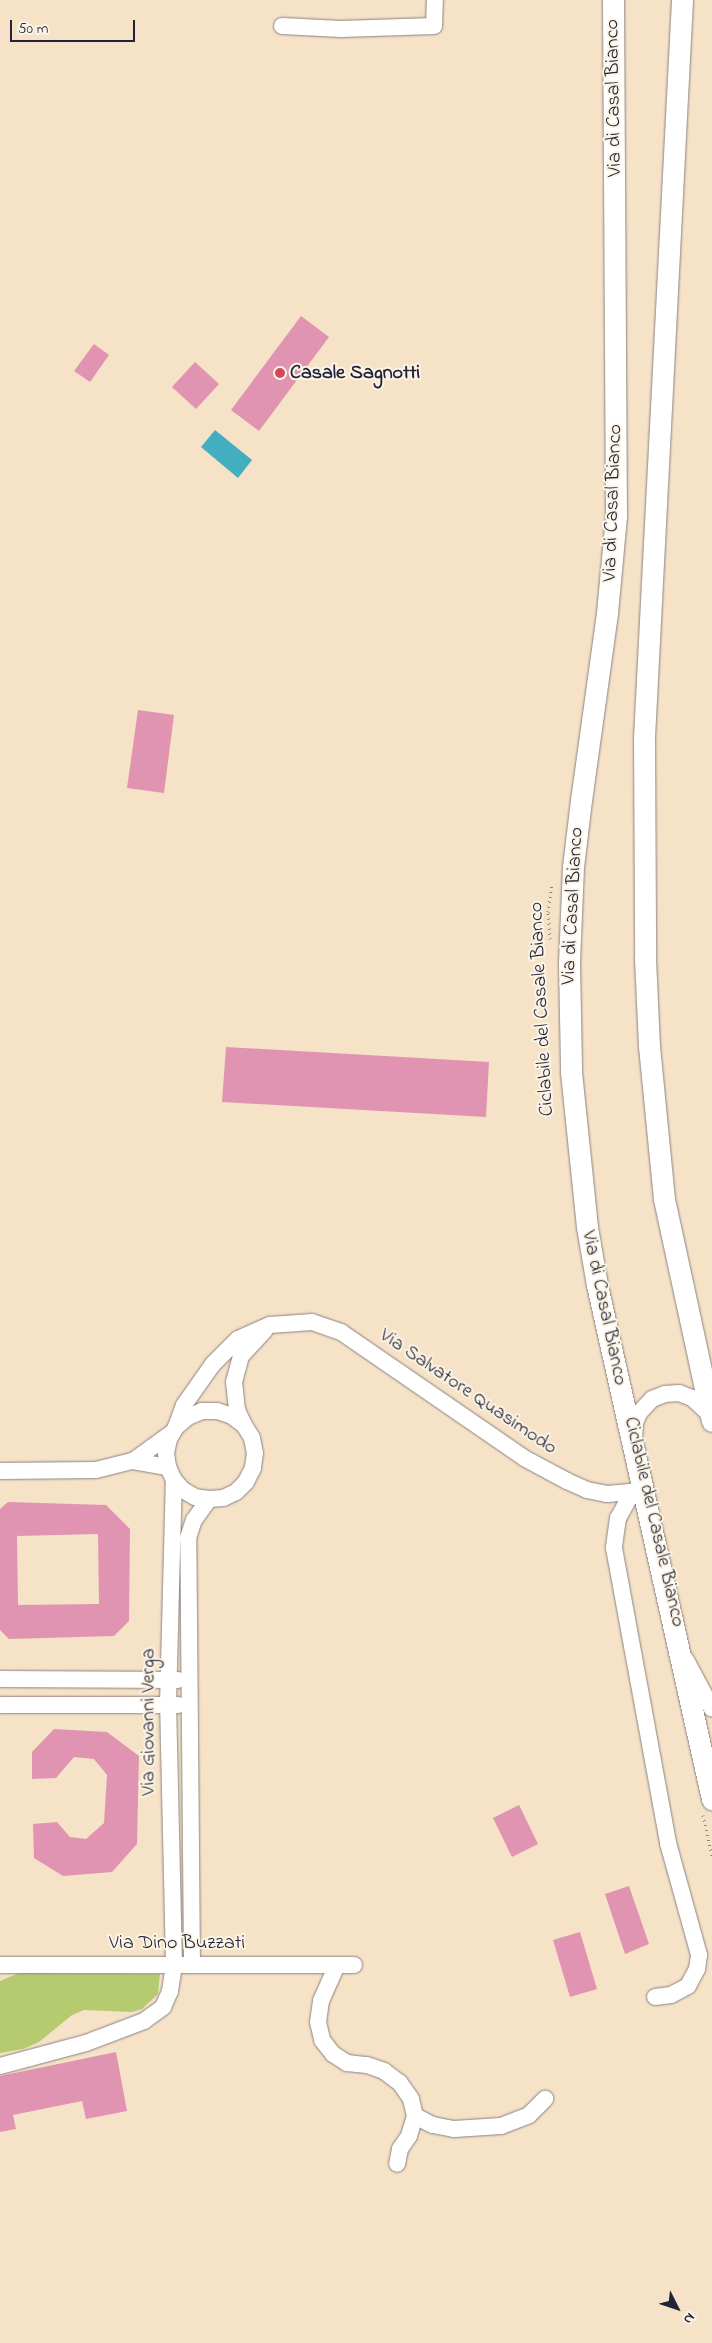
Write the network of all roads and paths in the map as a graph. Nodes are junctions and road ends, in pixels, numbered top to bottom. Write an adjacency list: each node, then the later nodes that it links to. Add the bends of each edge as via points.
1 (435, 0): 4 (street, via 434,26 341,29)
2 (613, 0): 11 (main road, Via di Casal Bianco, via 616,516 607,613 575,844 569,1027 573,1100 592,1257)
3 (682, 0): 8 (main road, Via di Casal Bianco, via 645,728 645,958 651,1077 664,1199)
4 (282, 26)
5 (552, 884): 6 (path, Ciclabile del Casale Bianco, via 548,912)
6 (550, 941)
7 (270, 1325): 9 (street, via 242,1356 234,1382 237,1410); 10 (street, Via Salvatore Quasimodo, via 238,1339 213,1364 184,1405); 15 (street, Via Salvatore Quasimodo, via 312,1322 340,1332 524,1458 596,1492)
8 (711, 1418): 11 (street, via 686,1395 658,1396 639,1413)
9 (244, 1425): 10 (street, via 232,1416 202,1411 188,1417); 16 (street, via 254,1446 253,1468 236,1492 223,1498)
10 (175, 1429): 12 (street); 14 (street, via 166,1453)
11 (634, 1446): 15 (main road, Via di Casal Bianco)
12 (133, 1461): 13 (street, via 96,1470); 14 (street)
13 (0, 1471)
14 (171, 1473): 16 (street, via 183,1490); 19 (street, Via Giovanni Verga)
15 (638, 1492): 17 (main road, Via di Casal Bianco); 33 (street, via 618,1518 614,1548 668,1843 699,1955 697,1969 688,1986 671,1995)
16 (209, 1499): 20 (street, Via Giovanni Verga, via 194,1520 188,1538)
17 (676, 1640): 24 (street); 25 (main road, Via di Casal Bianco)
18 (0, 1679): 19 (street)
19 (168, 1679): 20 (street); 21 (street, Via Giovanni Verga)
20 (190, 1680): 23 (street, Via Giovanni Verga)
21 (168, 1704): 22 (street); 23 (street); 30 (street, Via Giovanni Verga)
22 (0, 1705)
23 (191, 1706): 28 (street, Via Giovanni Verga)
24 (712, 1709)
25 (707, 1804): 26 (path)
26 (712, 1856)
27 (0, 1961): 29 (street)
28 (192, 1964): 30 (street, Via Dino Buzzati); 31 (street, Via Dino Buzzati)
29 (0, 1965): 30 (street, Via Dino Buzzati)
30 (174, 1965): 34 (street, Via Giovanni Verga, via 170,1991 163,2007 144,2021 86,2043)
31 (337, 1965): 32 (street, Via Dino Buzzati); 36 (street, via 321,2001 318,2022 322,2040 333,2054 347,2062 384,2071 400,2083 411,2099)
32 (354, 1965)
33 (655, 1997)
34 (0, 2066)
35 (545, 2099): 36 (street, via 529,2115 501,2126 454,2129 433,2125)
36 (415, 2116): 37 (street, via 409,2136 400,2148)
37 (398, 2164)

